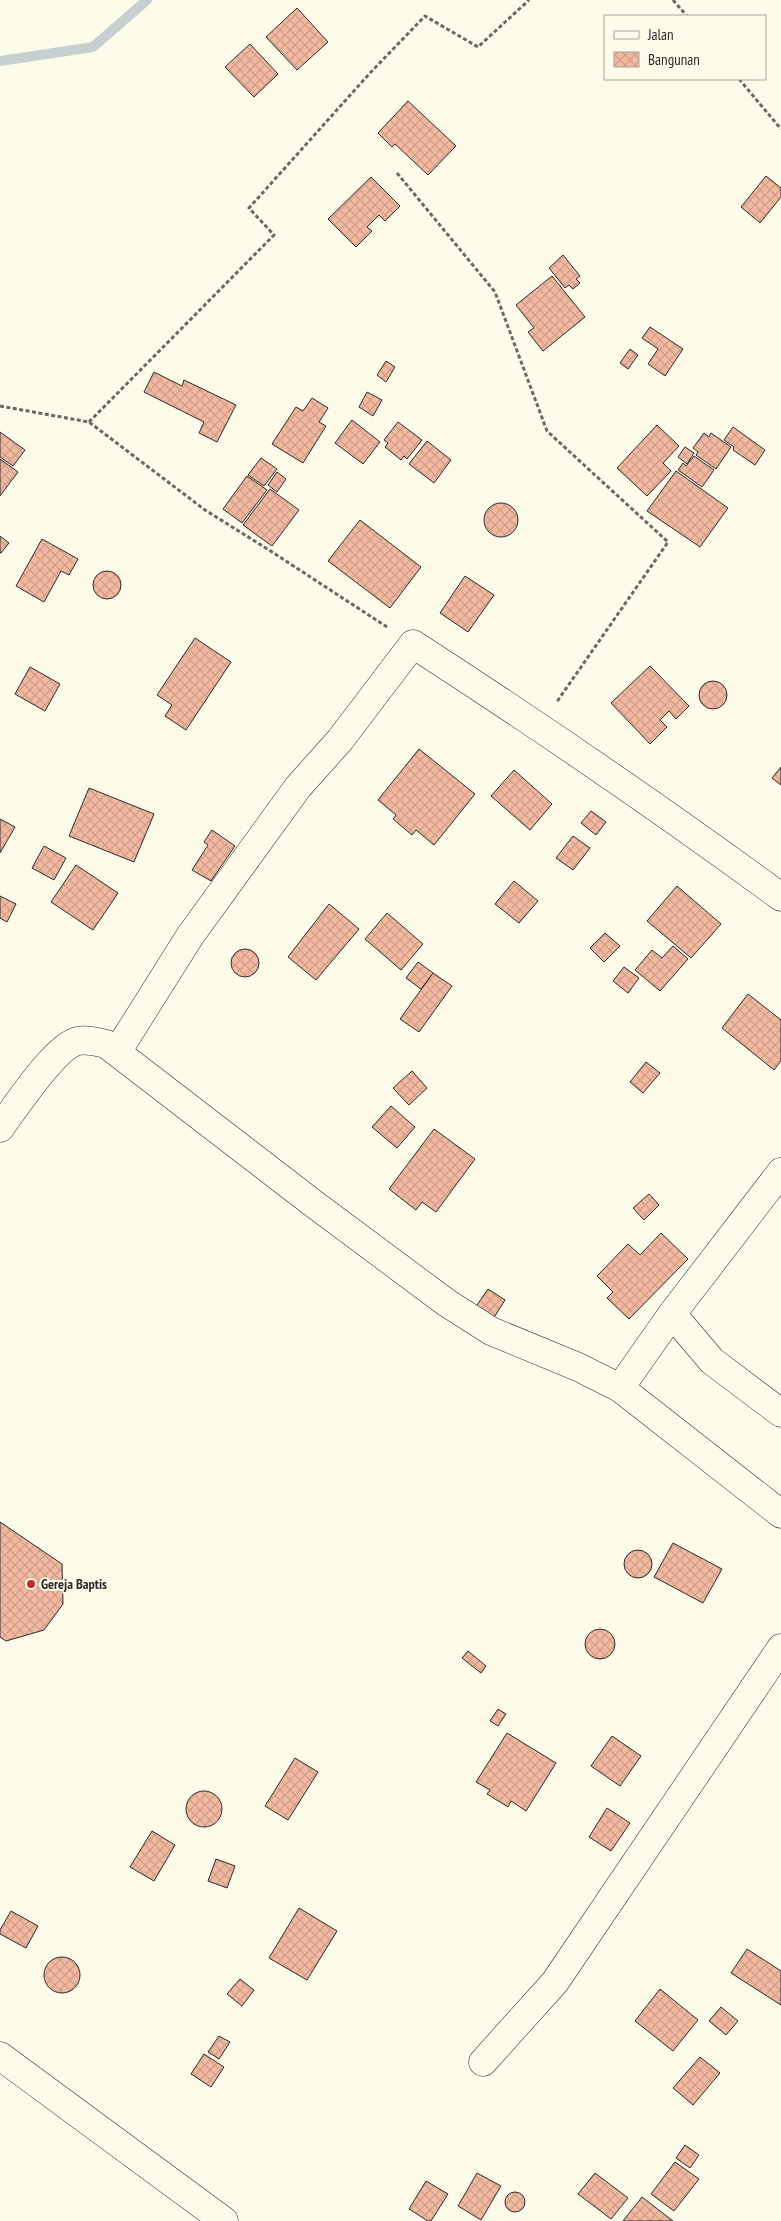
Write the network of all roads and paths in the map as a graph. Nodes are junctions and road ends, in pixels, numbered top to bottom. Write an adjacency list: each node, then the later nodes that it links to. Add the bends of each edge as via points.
1 (529, 0): 8 (path, via 478,47 426,16 370,73 249,208 274,235)
2 (673, 0): 3 (path)
3 (686, 15)
4 (740, 80): 5 (path)
5 (781, 129)
6 (397, 174): 10 (path, via 495,292 547,431 668,542)
7 (0, 406): 8 (path)
8 (90, 422): 9 (path, via 205,510)
9 (413, 644): 10 (street); 12 (street, via 340,740 298,787 190,936)
10 (540, 727): 11 (street, via 692,831)
11 (781, 897)
12 (117, 1052): 13 (street, via 106,1044 77,1041 51,1060); 16 (street, via 447,1303 491,1331)
13 (0, 1128)
14 (781, 1172): 15 (street)
15 (672, 1314): 16 (street); 17 (street, via 712,1361)
16 (620, 1388): 18 (street)
17 (781, 1413)
18 (781, 1514)
19 (781, 1648): 21 (street, via 555,1982)
20 (0, 2056): 22 (street)
21 (483, 2062)
22 (224, 2221)

